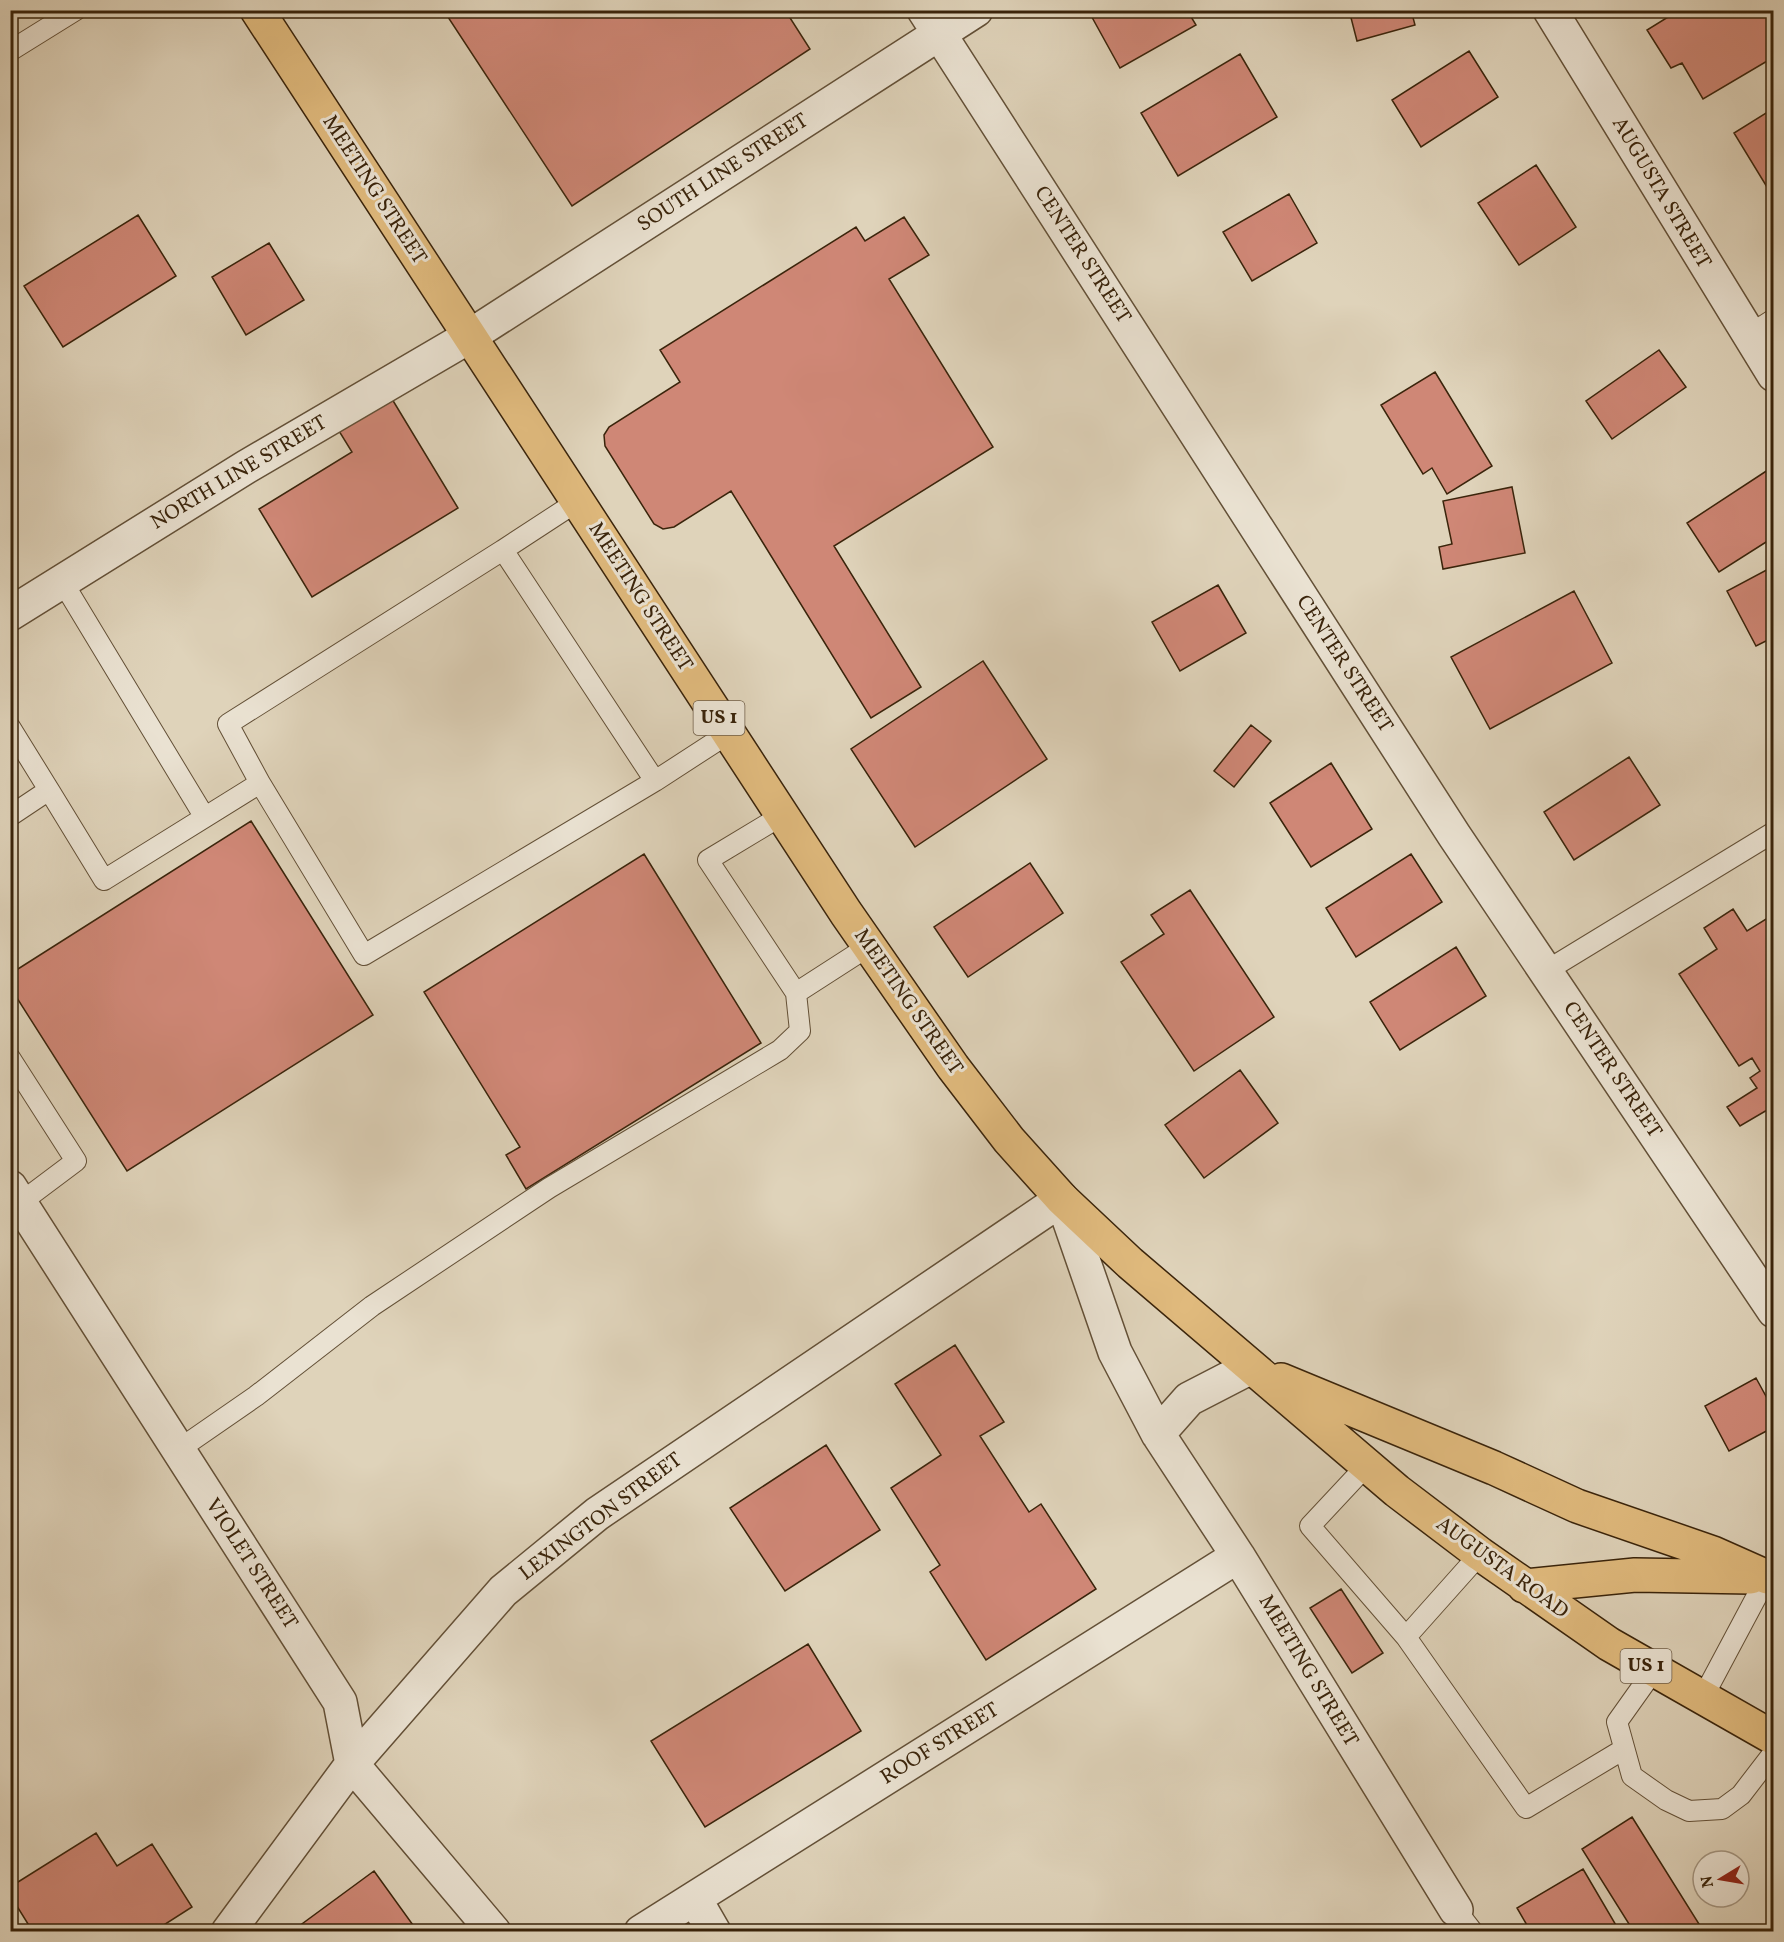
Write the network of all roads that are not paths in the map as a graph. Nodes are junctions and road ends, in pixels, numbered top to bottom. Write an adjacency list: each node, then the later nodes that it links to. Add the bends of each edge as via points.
1 (76, 10): 6 (lane)
2 (257, 10): 8 (main road, MEETING STREET / US 1)
3 (976, 10): 5 (street, SOUTH LINE STREET)
4 (1550, 10): 7 (street, AUGUSTA STREET)
5 (932, 22): 8 (street, SOUTH LINE STREET); 24 (street, CENTER STREET, via 1454,835)
6 (10, 51)
7 (1761, 327): 9 (street, AUGUSTA STREET)
8 (470, 336): 10 (main road, MEETING STREET / US 1); 12 (street, NORTH LINE STREET, via 246,467)
9 (1773, 375)
10 (578, 501): 11 (lane); 15 (main road, MEETING STREET / US 1)
11 (503, 550): 16 (lane); 17 (lane, via 228,724)
12 (62, 581): 13 (street, NORTH LINE STREET); 20 (lane)
13 (10, 614)
14 (10, 728): 18 (lane)
15 (729, 733): 16 (lane); 21 (main road, MEETING STREET / US 1)
16 (655, 781): 17 (lane, via 364,955)
17 (260, 783): 20 (lane)
18 (50, 790): 19 (lane); 20 (lane, via 104,880)
19 (10, 816)
20 (204, 816)
21 (781, 816): 23 (main road, MEETING STREET / US 1); 25 (lane, via 708,860)
22 (1773, 832): 24 (lane)
23 (868, 946): 25 (lane); 28 (main road, MEETING STREET / US 1, via 953,1067)
24 (1546, 971): 29 (street, CENTER STREET)
25 (795, 993): 32 (lane, via 800,1031 780,1050 549,1188 372,1306 256,1396)
26 (10, 1058): 27 (lane, via 76,1161)
27 (15, 1195): 32 (street, VIOLET STREET)
28 (1062, 1199): 30 (main road, MEETING STREET / US 1); 31 (street, MEETING STREET, via 1115,1352); 44 (street, LEXINGTON STREET, via 597,1514 531,1566 503,1591)
29 (1773, 1311)
30 (1251, 1367): 31 (street, via 1190,1399); 33 (main road, AUGUSTA ROAD / US 1); 36 (main road, via 1577,1506 1713,1552)
31 (1158, 1434): 35 (street, MEETING STREET)
32 (178, 1450): 44 (street, VIOLET STREET, via 340,1702)
33 (1367, 1465): 34 (main road, AUGUSTA ROAD / US 1); 38 (lane, via 1310,1526)
34 (1480, 1554): 37 (main road, AUGUSTA ROAD / US 1); 38 (lane)
35 (1238, 1556): 45 (street, ROOF STREET); 46 (street, MEETING STREET)
36 (1770, 1578): 37 (main road, via 1679,1573); 40 (lane)
37 (1524, 1587): 39 (main road, AUGUSTA ROAD / US 1)
38 (1406, 1637): 42 (lane, via 1526,1808)
39 (1654, 1670): 40 (main road, AUGUSTA ROAD / US 1); 42 (lane, via 1617,1722)
40 (1702, 1698): 41 (main road, AUGUSTA ROAD / US 1)
41 (1773, 1738)
42 (1624, 1749): 43 (lane, via 1632,1776 1689,1811 1722,1809 1741,1794)
43 (1773, 1752)
44 (352, 1764): 47 (street, LEXINGTON STREET); 48 (street, VIOLET STREET)
45 (695, 1899): 49 (street, ROOF STREET); 50 (street)
46 (1464, 1921)
47 (228, 1932)
48 (494, 1932)
49 (641, 1932)
50 (714, 1932)

